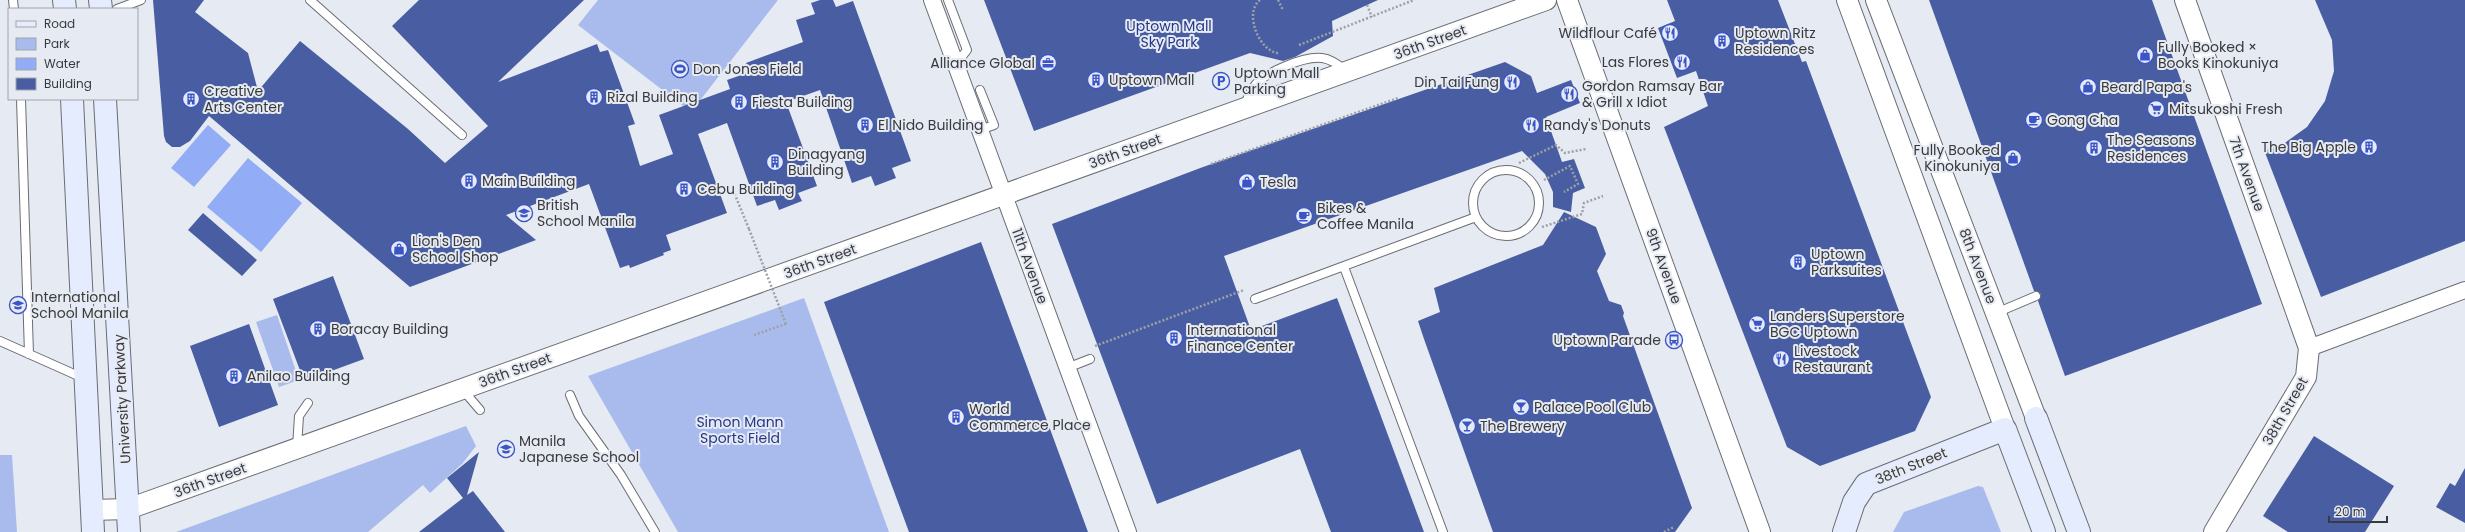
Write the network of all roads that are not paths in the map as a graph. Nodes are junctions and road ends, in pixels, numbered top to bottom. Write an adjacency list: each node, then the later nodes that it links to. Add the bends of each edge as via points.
1 (141, 0): 10 (lane)
2 (310, 0): 17 (lane)
3 (932, 0): 11 (street, 11th Avenue)
4 (948, 0): 11 (lane, via 967,50)
5 (1546, 0): 18 (street, 36th Street)
6 (1567, 0): 45 (street, 9th Avenue)
7 (1847, 0): 36 (street)
8 (1876, 0): 24 (street, 8th Avenue)
9 (2185, 0): 26 (street, 7th Avenue)
10 (120, 8)
11 (956, 64): 16 (street, 11th Avenue)
12 (980, 90): 16 (lane, via 994,125)
13 (22, 100): 27 (lane)
14 (72, 100): 30 (main road)
15 (105, 100): 38 (main road, University Parkway)
16 (980, 130): 18 (street, 11th Avenue)
17 (462, 135)
18 (1004, 194): 29 (street, 11th Avenue); 31 (street, 36th Street)
19 (1476, 217): 19 (lane, via 1487,231 1506,236 1515,235 1524,231 1536,217 1539,200 1536,191 1529,180 1517,172 1508,170 1490,175 1482,181 1475,193 1473,207); 20 (lane)
20 (1344, 267): 23 (lane); 44 (lane)
21 (2465, 290): 26 (street)
22 (2036, 296): 24 (lane)
23 (1255, 299)
24 (1996, 313): 35 (street, 8th Avenue)
25 (0, 341): 27 (lane)
26 (2309, 348): 49 (street, 38th Street, via 2306,377)
27 (29, 354): 30 (lane)
28 (1090, 359): 29 (lane)
29 (1068, 368): 43 (street, 11th Avenue)
30 (86, 380): 39 (main road)
31 (463, 389): 34 (lane); 37 (street, 36th Street)
32 (570, 395): 42 (lane, via 579,416 621,476)
33 (308, 403): 37 (lane, via 299,416)
34 (480, 410)
35 (2036, 418): 48 (main road, 8th Avenue)
36 (2005, 429): 46 (main road, 38th Street, via 1866,484 1854,502); 47 (main road)
37 (297, 448): 38 (street, 36th Street)
38 (128, 509): 39 (street, 36th Street); 41 (main road, University Parkway)
39 (92, 510): 40 (main road)
40 (93, 532)
41 (129, 532)
42 (655, 532)
43 (1128, 532)
44 (1444, 532)
45 (1760, 532)
46 (1844, 532)
47 (2044, 532)
48 (2078, 532)
49 (2214, 532)

